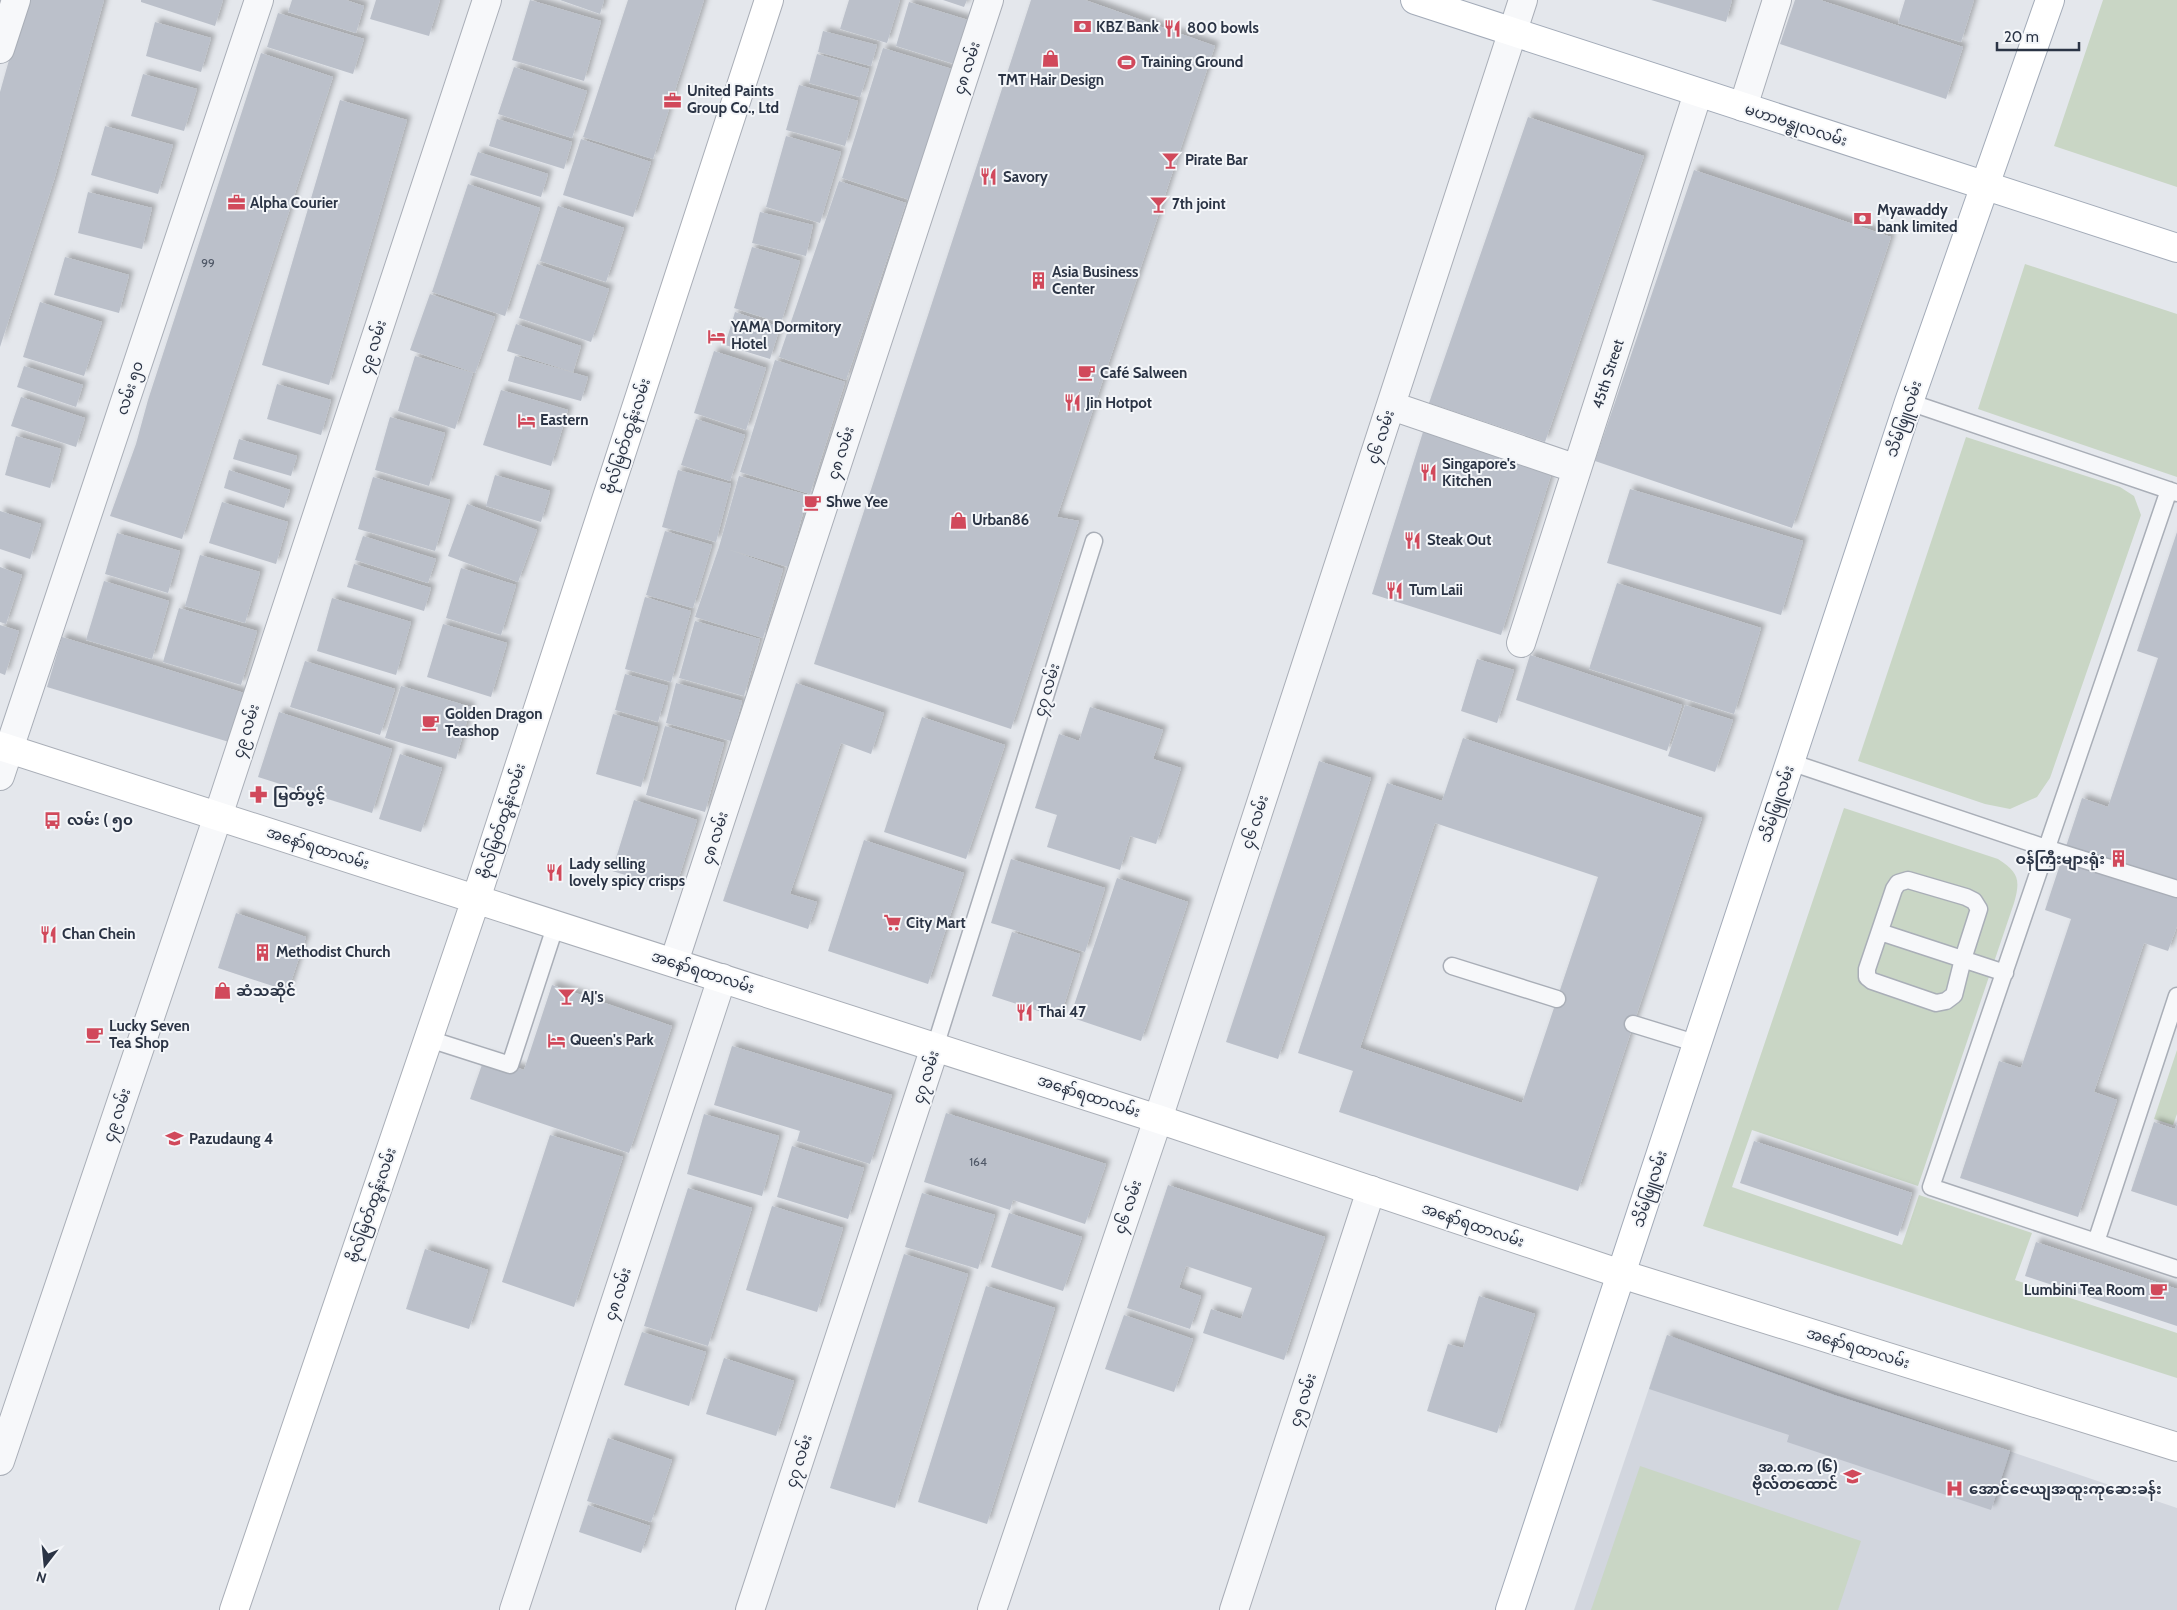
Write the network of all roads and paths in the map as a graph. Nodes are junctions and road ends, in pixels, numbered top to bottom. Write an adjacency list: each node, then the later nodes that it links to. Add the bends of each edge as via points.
1 (16, 0): 11 (street)
2 (260, 0): 22 (street, လမ်း ၅၀)
3 (487, 0): 25 (street, ၄၉ လမ်း)
4 (769, 0): 28 (main road, ဗိုလ်မြတ်ထွန်းလမ်း)
5 (989, 0): 32 (street, ၄၈ လမ်း)
6 (1415, 0): 10 (main road, မဟာဗန္ဓုလလမ်း)
7 (1523, 0): 10 (street, ၄၆ လမ်း)
8 (1777, 0): 13 (street)
9 (2050, 0): 14 (main road, သိမ်ဖြူလမ်း)
10 (1511, 42): 12 (main road, မဟာဗန္ဓုလလမ်း); 17 (street, ၄၆ လမ်း)
11 (0, 49)
12 (1695, 104): 13 (main road, မဟာဗန္ဓုလလမ်း); 18 (street, 45th Street)
13 (1743, 107): 14 (main road, မဟာဗန္ဓုလလမ်း)
14 (1984, 187): 15 (main road, မဟာဗန္ဓုလလမ်း); 16 (main road, သိမ်ဖြူလမ်း)
15 (2177, 248)
16 (1910, 402): 19 (lane); 23 (main road, သိမ်ဖြူလမ်း)
17 (1392, 406): 18 (street); 42 (street, ၄၆ လမ်း)
18 (1577, 469): 21 (street, 45th Street)
19 (2173, 492): 26 (lane)
20 (1094, 541): 41 (lane, ၄၇ လမ်း)
21 (1521, 643)
22 (4, 748): 24 (street, လမ်း ၅၀); 25 (main road, အနော်ရထာလမ်း)
23 (1790, 762): 26 (lane); 40 (main road, သိမ်ဖြူလမ်း)
24 (0, 776)
25 (218, 816): 28 (main road, အနော်ရထာလမ်း); 48 (street, ၄၉ လမ်း)
26 (2046, 848): 27 (lane); 34 (lane)
27 (2177, 889)
28 (476, 899): 29 (main road, အနော်ရထာလမ်း); 39 (main road, ဗိုလ်မြတ်ထွန်းလမ်း)
29 (556, 924): 32 (main road, အနော်ရထာလမ်း); 39 (lane, via 510,1065)
30 (1880, 932): 31 (lane); 31 (lane, via 1867,977 1936,1003 1954,995); 31 (lane, via 1898,883 1908,880 1966,897 1979,909)
31 (1963, 959): 34 (lane)
32 (674, 962): 35 (main road, အနော်ရထာလမ်း)
33 (1452, 966): 37 (lane)
34 (2005, 973): 44 (lane, via 1931,1187)
35 (722, 978): 41 (main road, အနော်ရထာလမ်း); 50 (street, ၄၈ လမ်း)
36 (2177, 996): 44 (lane)
37 (1557, 999)
38 (1634, 1024): 40 (lane)
39 (429, 1038): 49 (main road, ဗိုလ်မြတ်ထွန်းလမ်း)
40 (1698, 1044): 46 (main road, သိမ်ဖြူလမ်း)
41 (935, 1047): 42 (main road, အနော်ရထာလမ်း); 51 (street, ၄၇ လမ်း)
42 (1158, 1119): 43 (main road, အနော်ရထာလမ်း); 52 (street, ၄၆ လမ်း)
43 (1371, 1190): 46 (main road, အနော်ရထာလမ်း); 53 (street, ၄၅ လမ်း)
44 (2096, 1242): 45 (lane)
45 (2177, 1269)
46 (1622, 1274): 47 (main road, အနော်ရထာလမ်း); 54 (main road, သိမ်ဖြူလမ်း)
47 (2177, 1446)
48 (0, 1461)
49 (234, 1610)
50 (514, 1610)
51 (750, 1610)
52 (992, 1610)
53 (1234, 1610)
54 (1510, 1610)

